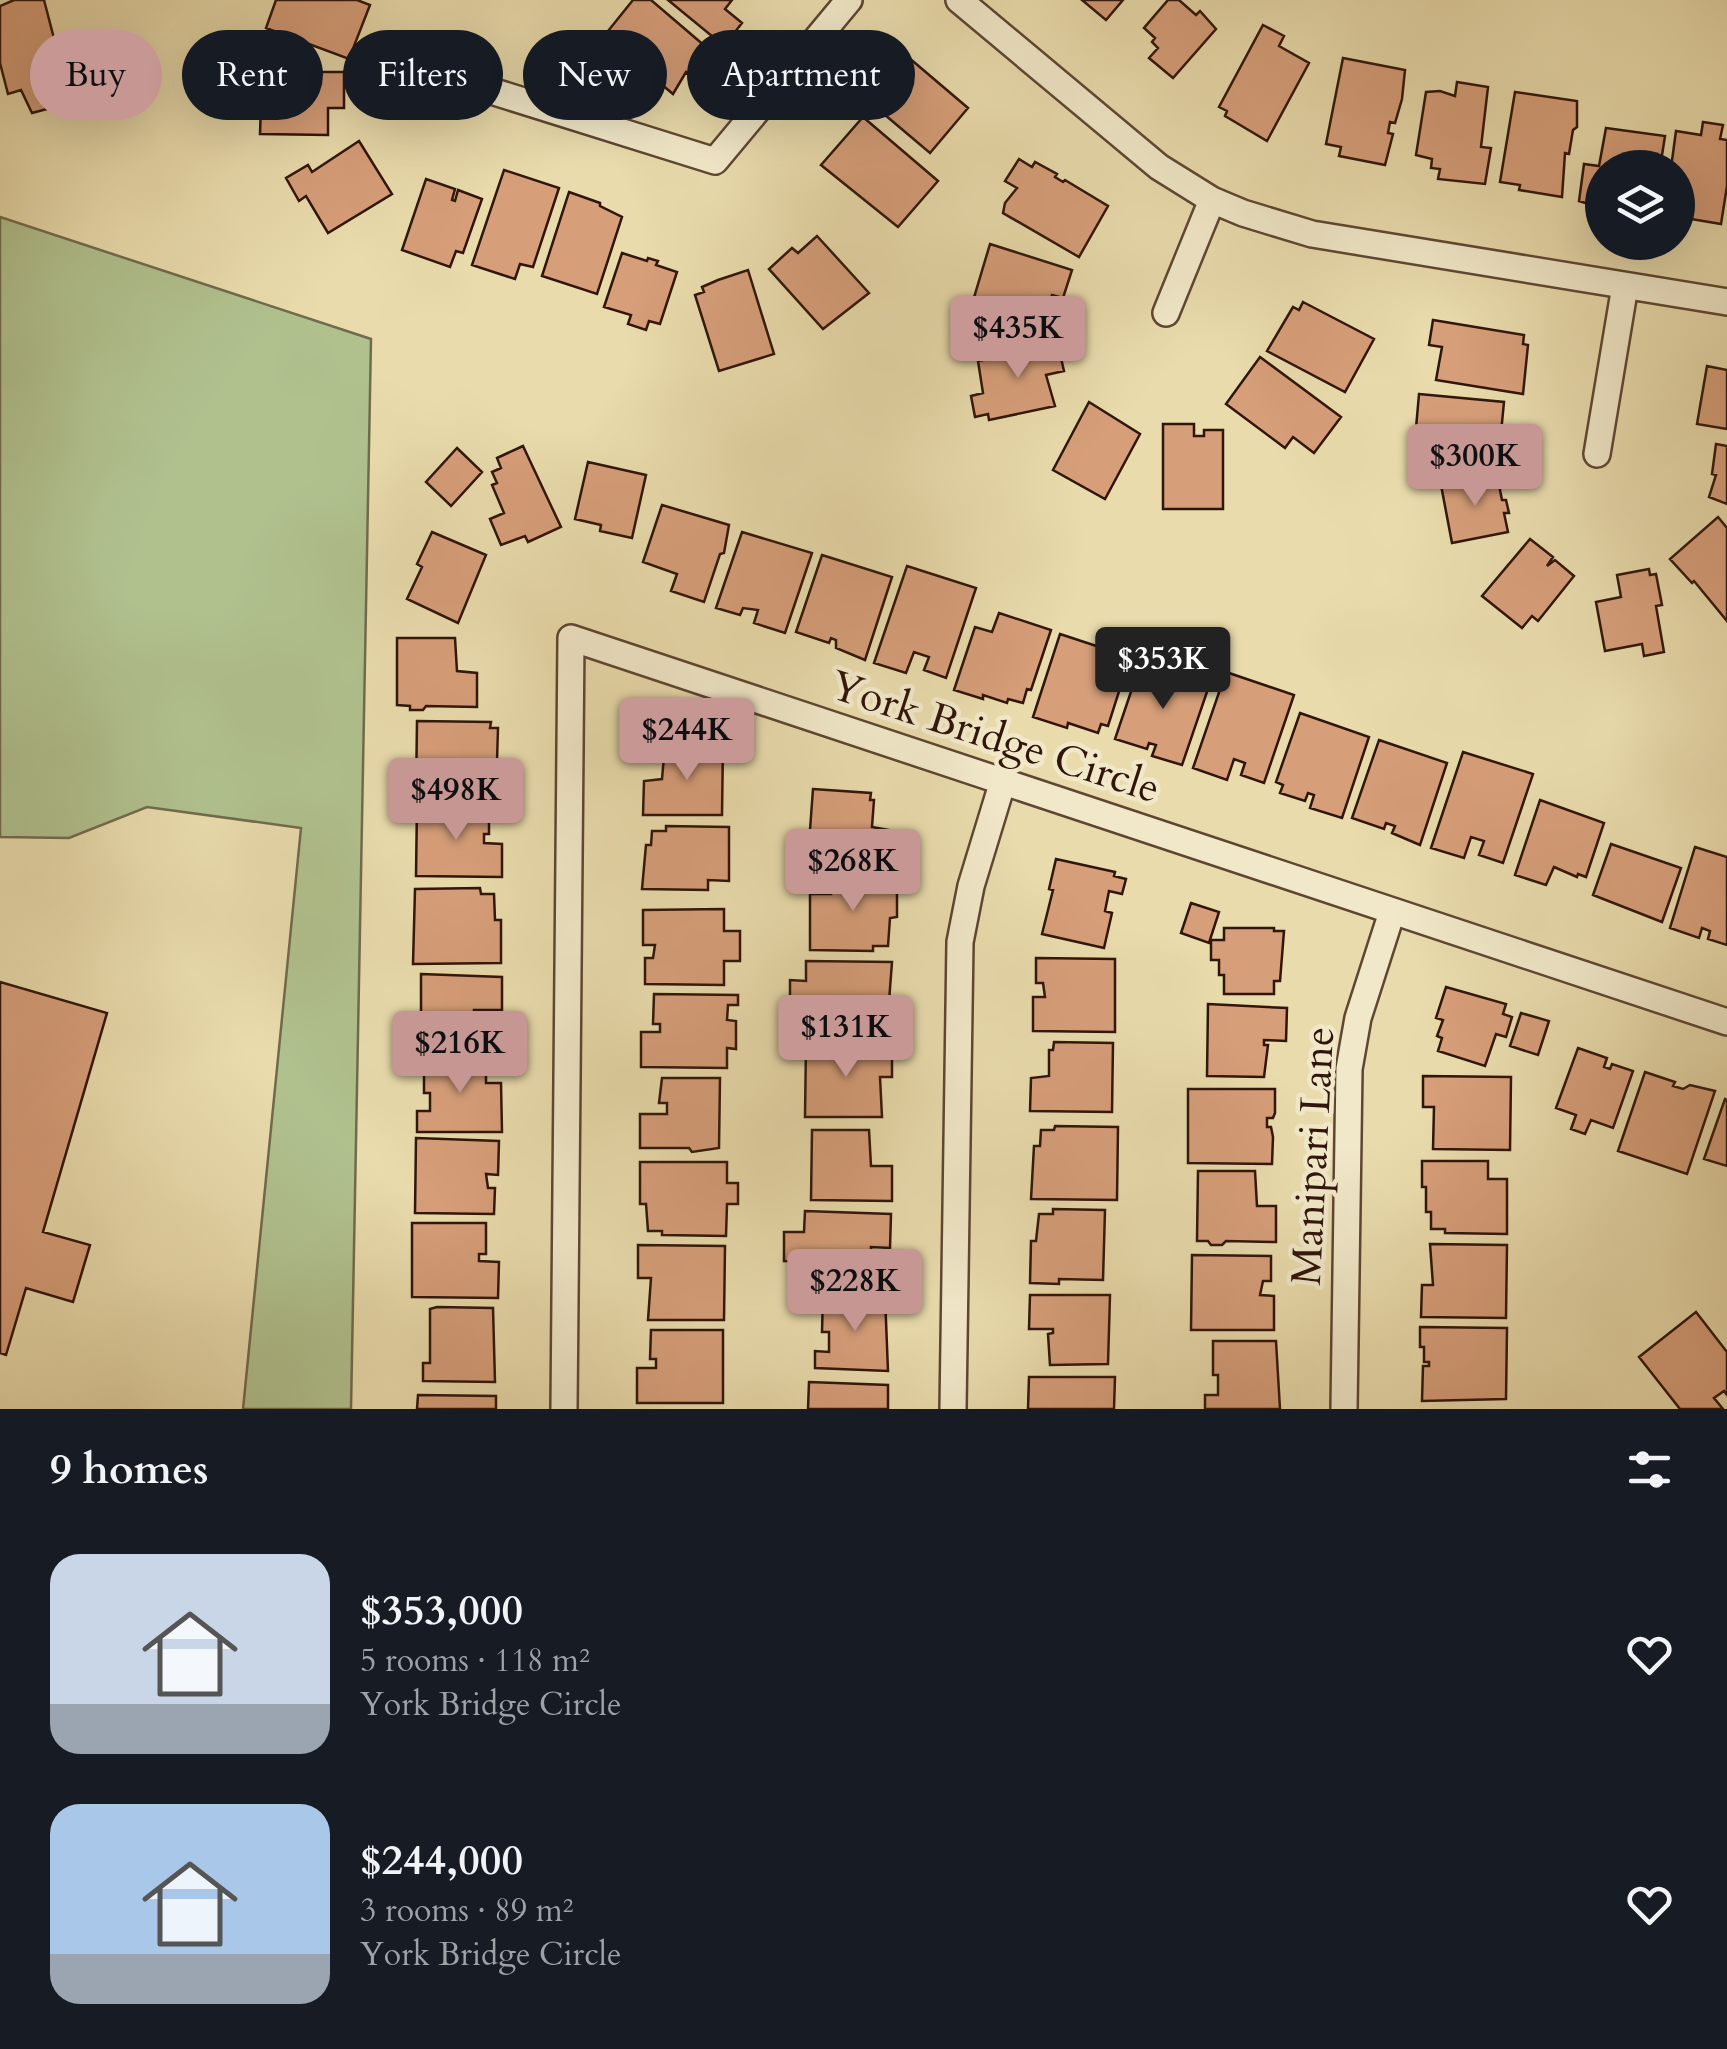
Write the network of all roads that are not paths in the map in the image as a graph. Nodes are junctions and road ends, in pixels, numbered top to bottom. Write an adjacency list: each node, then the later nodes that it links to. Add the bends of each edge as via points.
1 (849, 0): 3 (street, via 715,161)
2 (959, 0): 4 (street, via 1159,166)
3 (503, 95)
4 (1212, 200): 5 (street, via 1312,234); 7 (street)
5 (1625, 286): 6 (street); 8 (street)
6 (1727, 302)
7 (1166, 312)
8 (1597, 454)
9 (1003, 781): 10 (street, York Bridge Circle); 12 (street, York Bridge Circle, via 571,638); 13 (street, via 960,942)
10 (1392, 912): 11 (street, York Bridge Circle); 14 (street, Manipari Lane, via 1349,1069)
11 (1727, 1022)
12 (564, 1409)
13 (953, 1409)
14 (1344, 1409)

